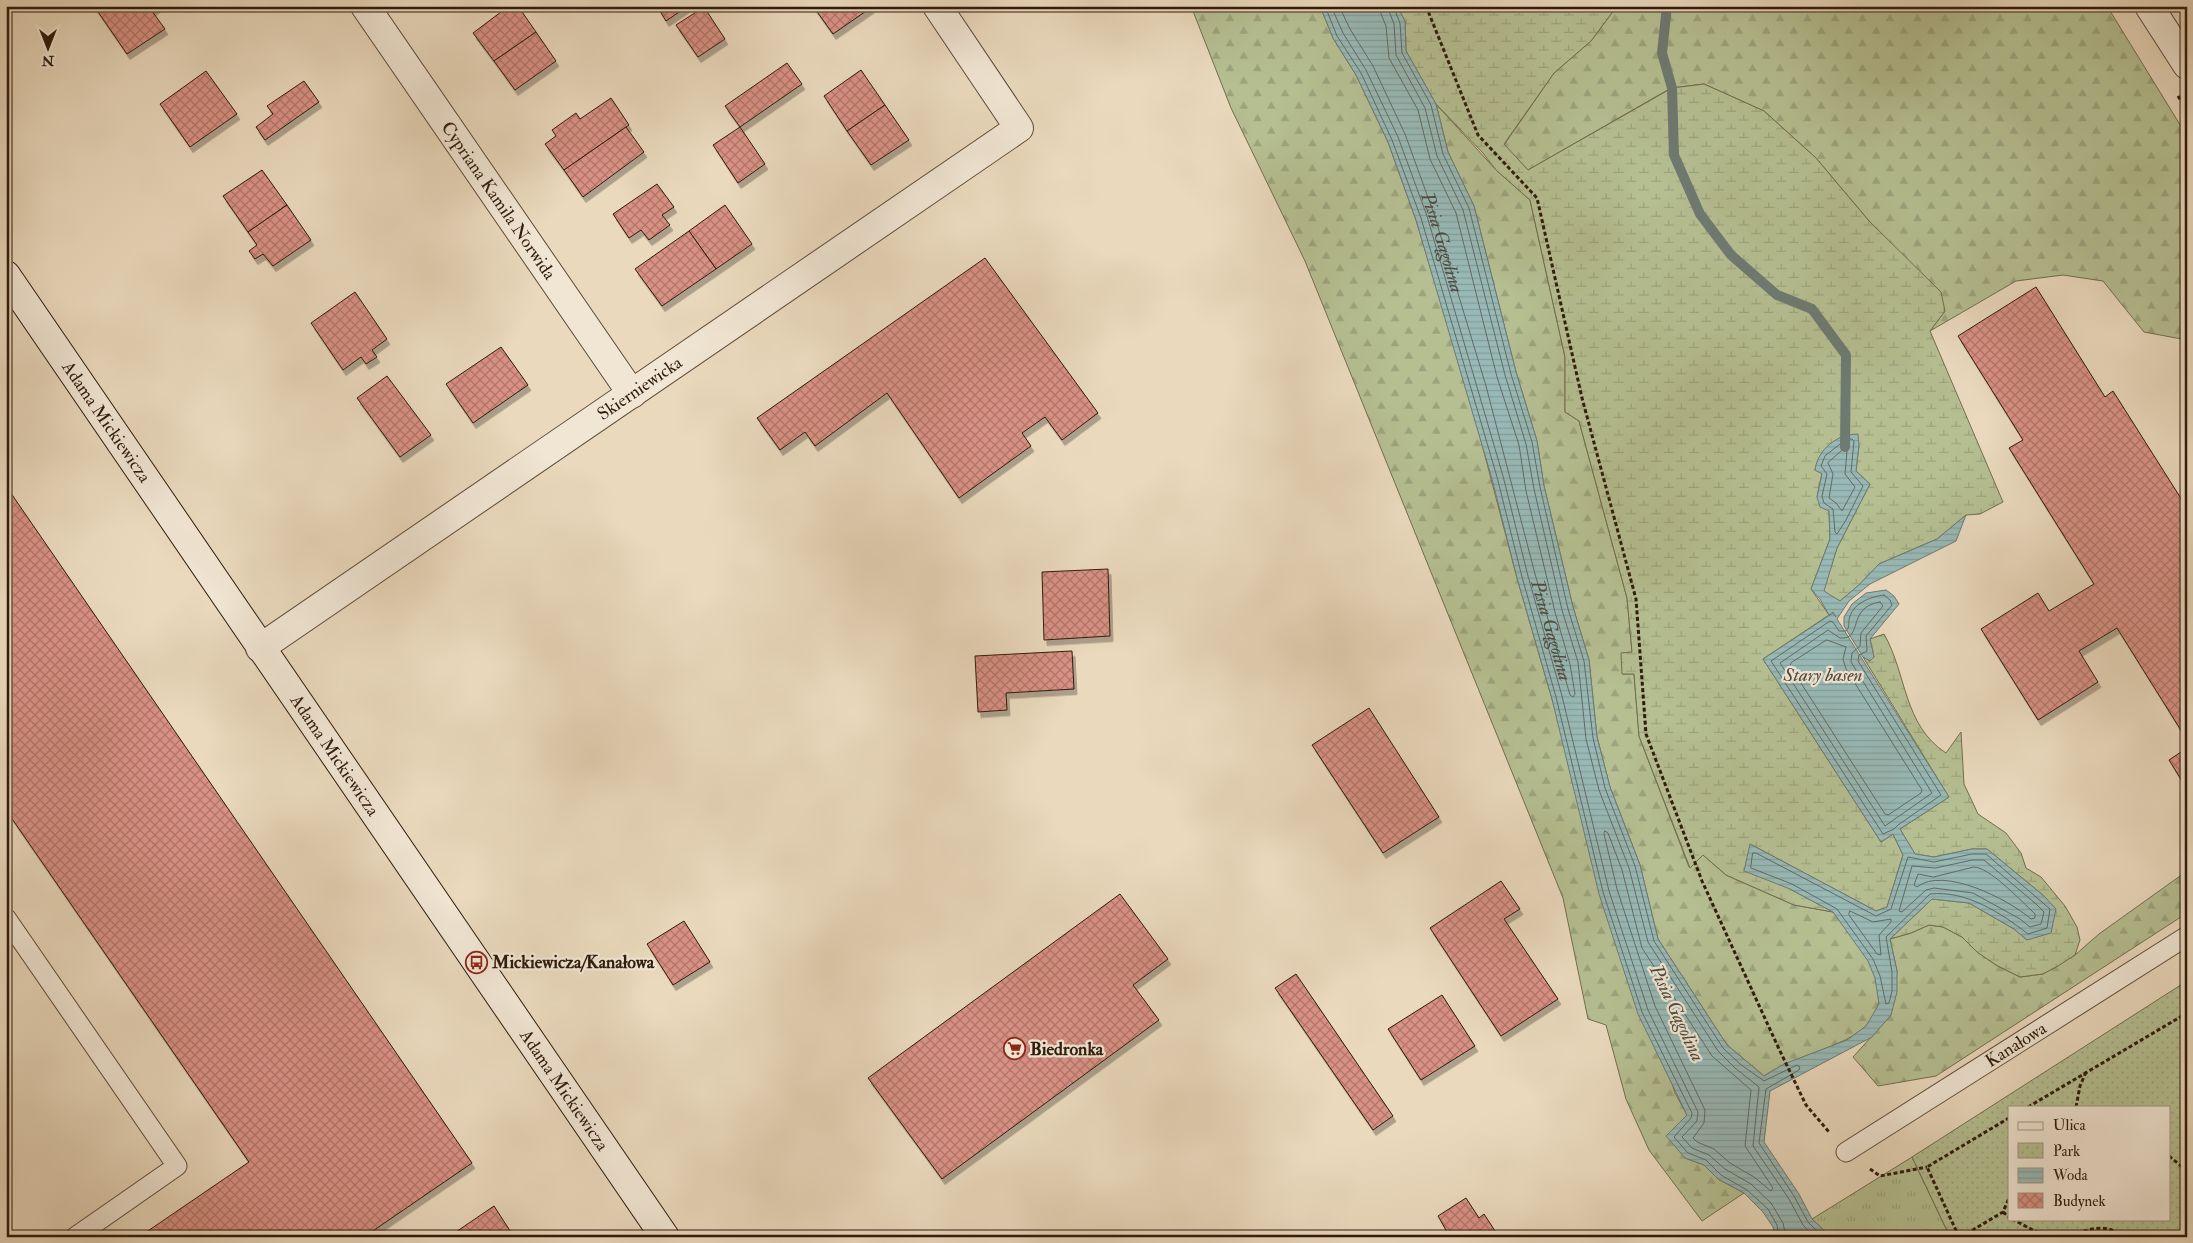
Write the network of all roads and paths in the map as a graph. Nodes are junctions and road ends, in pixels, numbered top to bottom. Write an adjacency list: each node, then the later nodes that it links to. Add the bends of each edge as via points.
1 (366, 6): 7 (street, Cypriana Kamila Norwida)
2 (937, 6): 7 (street, Skierniewicka, via 1019,128)
3 (1426, 6): 16 (path, via 1478,135 1537,198 1582,398 1636,599 1646,734 1702,881 1797,1089 1806,1105)
4 (2149, 6): 5 (street)
5 (2187, 66)
6 (6, 275): 8 (street, Adama Mickiewicza)
7 (632, 394): 8 (street, Skierniewicka)
8 (260, 648): 25 (street, Adama Mickiewicza)
9 (6, 918): 24 (lane, via 177,1166)
10 (2187, 936): 16 (lane, Kanałowa)
11 (2187, 1013): 12 (path)
12 (2087, 1072): 13 (path); 14 (path)
13 (2030, 1106)
14 (2076, 1106)
15 (2008, 1119): 18 (path)
16 (1846, 1152): 18 (path, via 1880,1176)
17 (2170, 1157): 19 (path)
18 (1927, 1167): 26 (path)
19 (2187, 1171)
20 (2008, 1200): 21 (path)
21 (2003, 1212): 22 (path); 26 (path)
22 (2008, 1216)
23 (2014, 1220): 27 (path)
24 (75, 1237)
25 (665, 1237)
26 (1960, 1237)
27 (2046, 1237)
28 (2072, 1237): 29 (path, via 2097,1228 2119,1233)
29 (2122, 1237)

